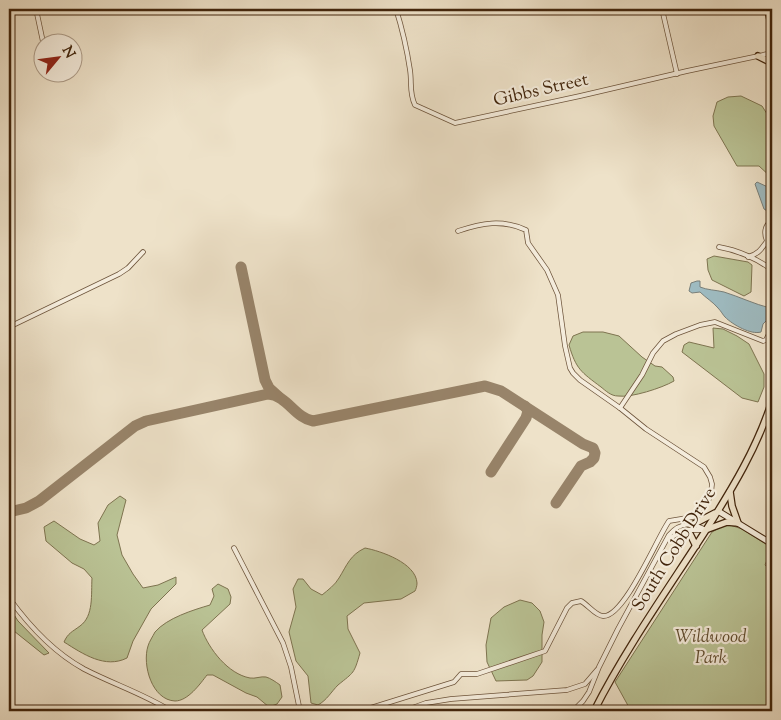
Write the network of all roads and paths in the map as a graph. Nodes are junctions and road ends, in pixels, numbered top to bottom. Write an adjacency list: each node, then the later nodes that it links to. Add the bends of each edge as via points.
1 (36, 9): 6 (street)
2 (396, 9): 10 (street, Gibbs Street, via 415,105 455,123)
3 (662, 9): 10 (street)
4 (768, 9): 5 (main road)
5 (772, 29)
6 (41, 32)
7 (772, 54): 8 (street, Gibbs Street)
8 (758, 56): 9 (main road); 10 (street, Gibbs Street)
9 (772, 63)
10 (677, 74)
11 (772, 221): 14 (street, via 766,226)
12 (458, 231): 22 (street, via 488,222 506,223 526,230 528,243 547,270 558,296 570,368 580,380)
13 (772, 240): 14 (street)
14 (767, 241): 17 (street, via 758,254)
15 (719, 247): 17 (street, via 733,249)
16 (143, 252): 19 (street, via 119,274)
17 (748, 257): 18 (street)
18 (772, 270)
19 (9, 328)
20 (772, 328): 22 (street, via 763,341 715,322 671,336 653,353)
21 (772, 401): 23 (main road, South Cobb Drive)
22 (620, 408): 37 (street, via 704,467 710,477 711,493 693,516 669,521 635,585 618,607 603,616 581,601 572,603 545,651 478,674 460,674 454,682)
23 (730, 492): 24 (main road, South Cobb Drive); 25 (main road)
24 (718, 511): 25 (street); 26 (main road); 27 (main road, South Cobb Drive)
25 (738, 523): 27 (main road, via 727,522); 30 (street)
26 (694, 524): 27 (street); 29 (street, via 679,527)
27 (706, 530): 28 (street); 31 (main road, South Cobb Drive)
28 (681, 531): 29 (street); 31 (main road, via 690,534)
29 (667, 539): 34 (street)
30 (772, 544)
31 (696, 546): 40 (main road, South Cobb Drive)
32 (234, 548): 36 (street, via 283,643)
33 (9, 598): 35 (street, via 35,632 65,657)
34 (599, 668): 38 (street, via 585,684 567,690 451,699); 39 (street, via 590,692)
35 (171, 711)
36 (300, 711)
37 (362, 711)
38 (404, 711)
39 (574, 711)
40 (594, 711)

